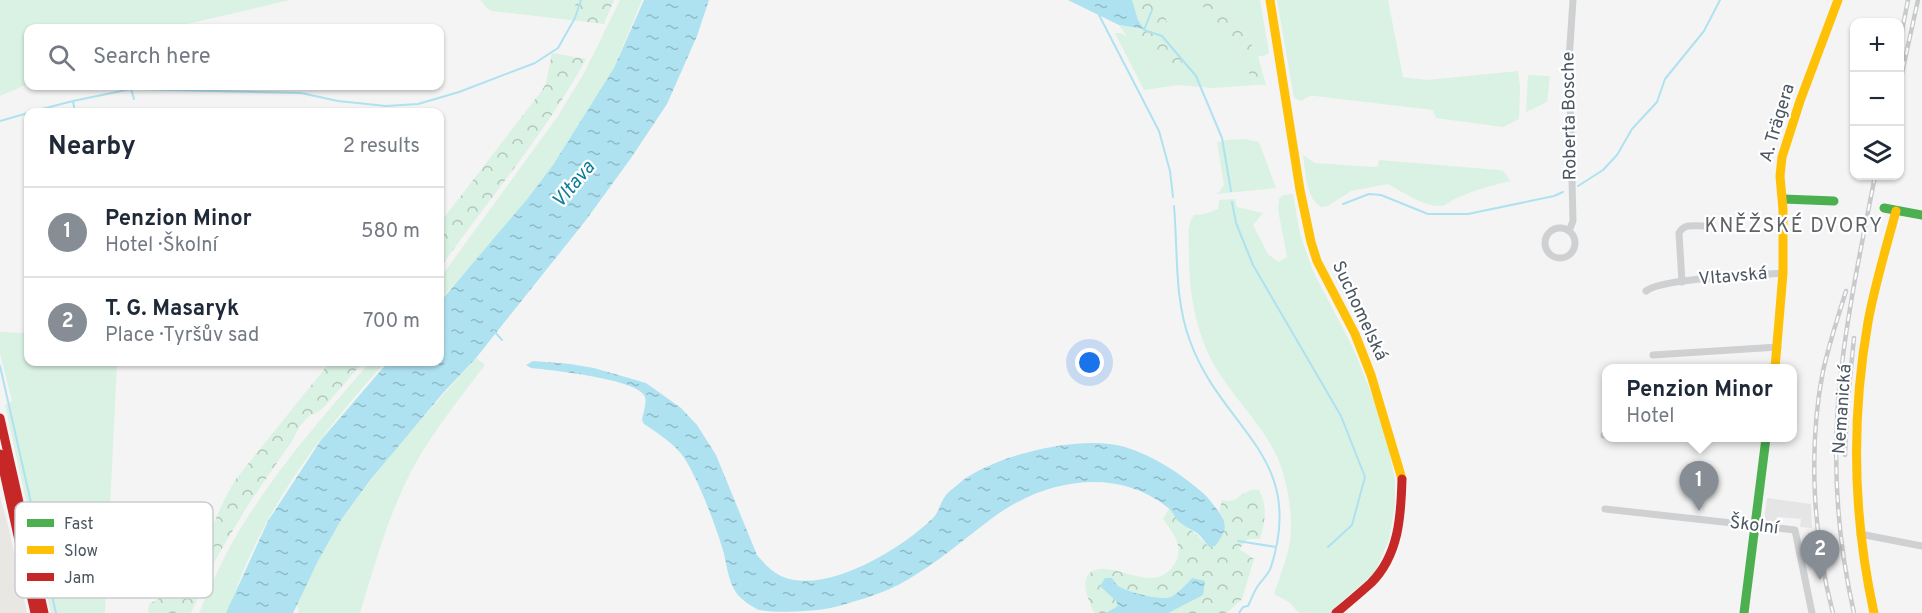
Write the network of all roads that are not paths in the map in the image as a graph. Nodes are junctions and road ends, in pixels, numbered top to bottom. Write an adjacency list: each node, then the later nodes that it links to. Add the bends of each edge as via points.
1 (1270, 0): 28 (street, Suchomelská, via 1311,242 1371,375 1402,478 1401,515 1393,551 1372,581)
2 (1573, 0): 10 (street, Roberta Bosche, via 1569,60 1573,221)
3 (1838, 0): 4 (street, A. Trägera, via 1782,157)
4 (1783, 199): 5 (street); 11 (street, A. Trägera)
5 (1833, 201)
6 (1884, 208): 7 (street)
7 (1896, 211): 8 (street); 24 (street, Nemanická, via 1869,320 1860,378 1855,457)
8 (1922, 215)
9 (1703, 226): 12 (street, Vltavská, via 1687,226 1679,233)
10 (1569, 231): 10 (street, Roberta Bosche, via 1575,239 1571,254 1562,258 1552,256 1545,249 1545,238 1556,229)
11 (1783, 273): 12 (street, Vltavská); 14 (street, A. Trägera)
12 (1682, 282): 13 (street, Vltavská)
13 (1646, 291)
14 (1778, 347): 15 (street); 16 (street, A. Trägera)
15 (1653, 355)
16 (1776, 364)
17 (0, 418): 20 (street)
18 (1765, 442): 23 (street)
19 (0, 454): 22 (street)
20 (19, 502)
21 (1605, 508): 23 (street, Školní)
22 (15, 523)
23 (1754, 526): 29 (street); 30 (street, Školní, via 1795,530)
24 (1860, 534): 25 (street); 31 (street, Nemanická)
25 (1922, 546)
26 (41, 598): 27 (street)
27 (44, 613)
28 (1336, 613)
29 (1744, 613)
30 (1812, 613)
31 (1874, 613)

